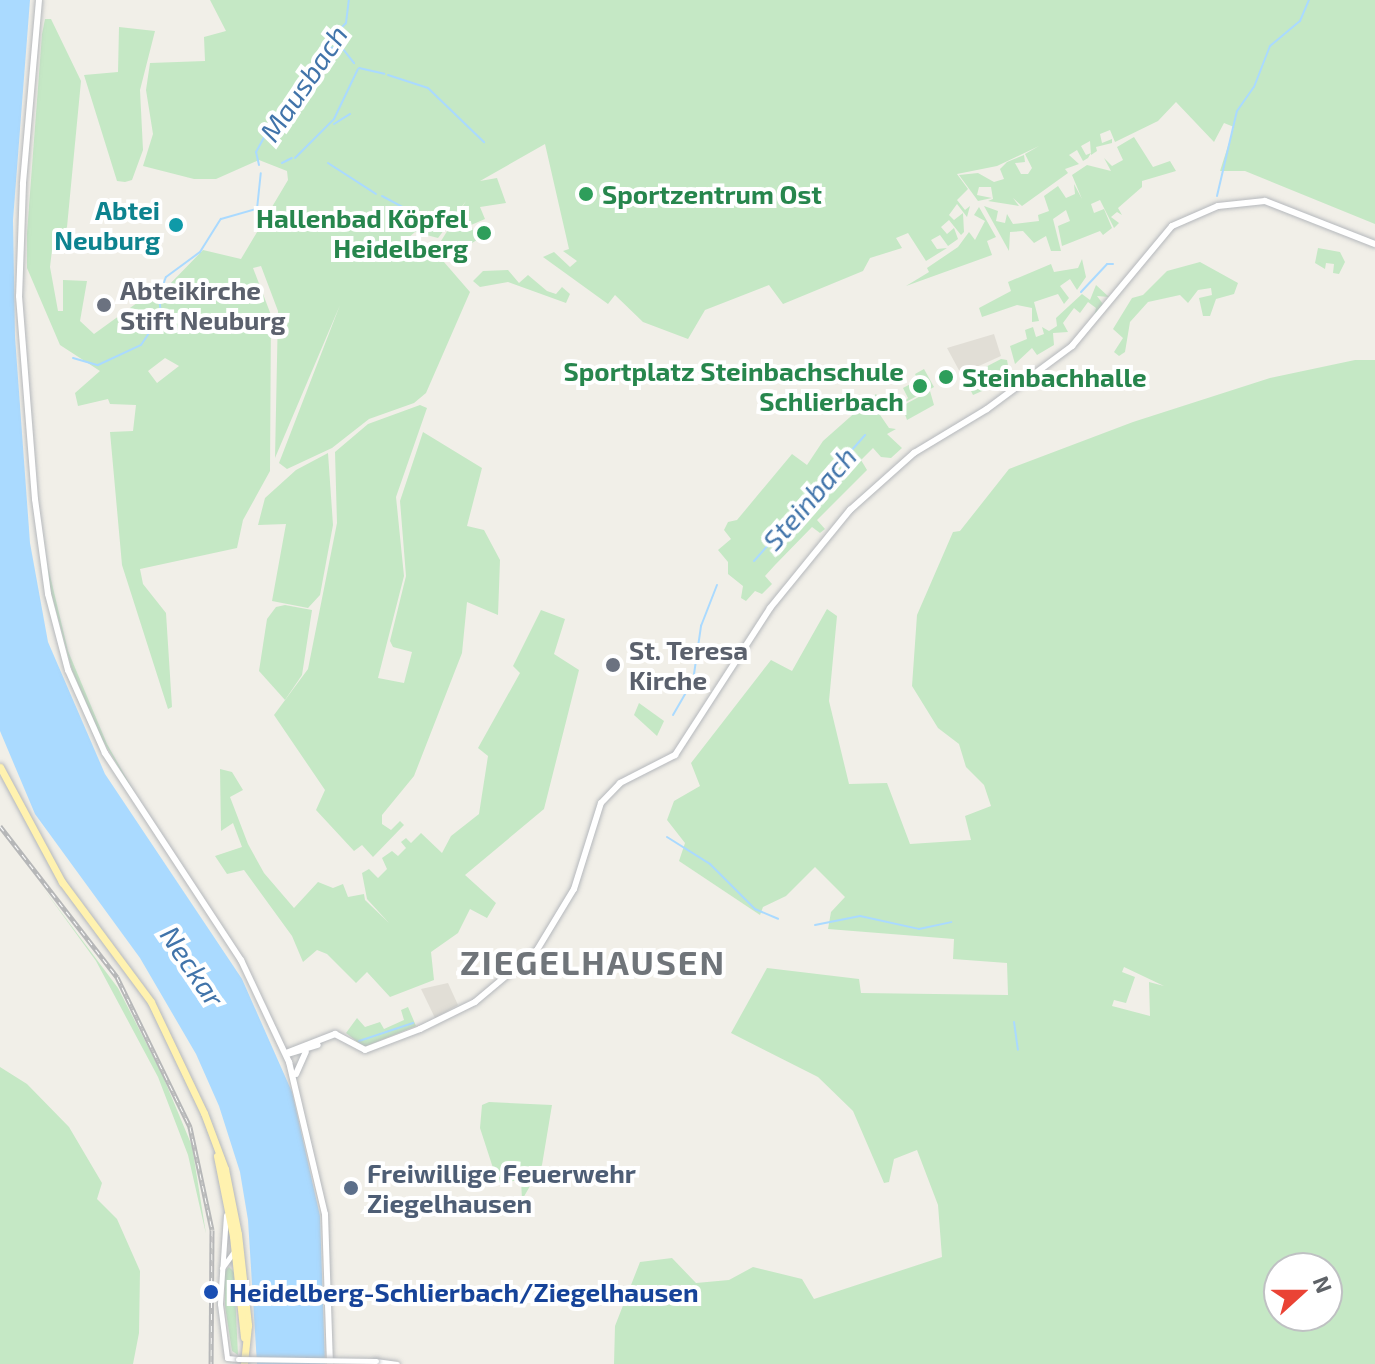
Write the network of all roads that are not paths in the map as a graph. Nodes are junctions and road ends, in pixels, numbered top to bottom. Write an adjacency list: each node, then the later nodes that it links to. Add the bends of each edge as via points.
1 (39, 0): 6 (main road, via 19,275 21,352 41,551 68,670 114,770 241,960)
2 (1375, 244): 4 (main road, via 1263,200 1218,206 1172,226 1078,341 987,409 914,453 841,520 776,600 675,755 620,783 601,803 574,889 537,950 482,997 445,1018 365,1050)
3 (0, 767): 8 (main road, via 54,871 151,1002)
4 (339, 1034): 5 (main road); 6 (main road)
5 (307, 1050): 6 (main road); 7 (main road)
6 (286, 1053): 7 (main road)
7 (295, 1078): 16 (main road, via 325,1214)
8 (214, 1139): 9 (main road); 10 (main road)
9 (227, 1204): 10 (main road); 11 (street)
10 (238, 1249): 11 (street); 12 (main road); 13 (street); 14 (main road)
11 (220, 1255): 13 (street)
12 (237, 1265): 13 (street); 14 (main road)
13 (221, 1269): 15 (street, via 227,1358)
14 (246, 1347): 15 (main road)
15 (241, 1361): 17 (street, bridge)
16 (330, 1364)
17 (397, 1364)

